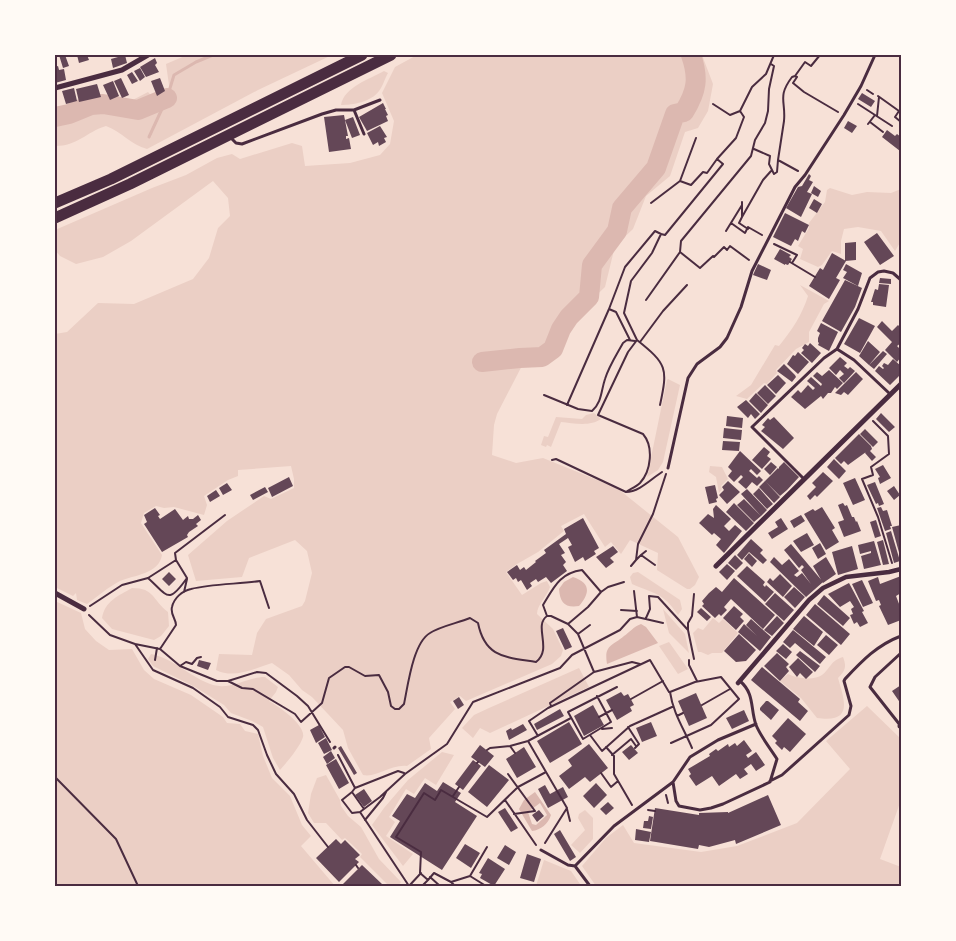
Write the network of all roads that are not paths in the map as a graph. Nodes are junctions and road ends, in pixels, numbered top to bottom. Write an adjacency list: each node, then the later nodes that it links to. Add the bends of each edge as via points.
1 (135, 55): 6 (lane)
2 (148, 55): 6 (street)
3 (362, 55): 12 (highway)
4 (392, 55): 11 (highway)
5 (875, 55): 18 (lane, via 844,115 795,187 756,264 727,338 697,364 688,378)
6 (138, 61): 7 (street, via 114,73)
7 (55, 88)
8 (380, 100): 9 (lane)
9 (354, 110): 10 (lane); 11 (lane, via 322,114 242,144)
10 (364, 134)
11 (228, 136): 13 (highway)
12 (55, 203)
13 (55, 218)
14 (901, 280): 15 (lane, via 887,272 878,272 870,278 858,309)
15 (836, 349): 17 (lane, via 854,360); 19 (lane, via 752,427)
16 (901, 384): 17 (street)
17 (890, 394): 19 (street)
18 (668, 468)
19 (804, 479): 20 (street)
20 (716, 566)
21 (901, 569): 26 (street, via 852,576 824,588 809,600)
22 (55, 593): 23 (street)
23 (84, 609)
24 (901, 636): 30 (lane, via 875,649 845,679 851,706 849,715)
25 (901, 653): 28 (lane, via 875,677 870,687)
26 (739, 682): 27 (lane, via 750,692)
27 (756, 724): 29 (lane, via 694,754); 30 (lane, via 777,759)
28 (901, 726)
29 (673, 782): 30 (lane, via 679,806 700,810 723,804); 32 (lane, via 603,836)
30 (770, 782)
31 (541, 850): 32 (lane)
32 (575, 866): 33 (lane)
33 (590, 886)

